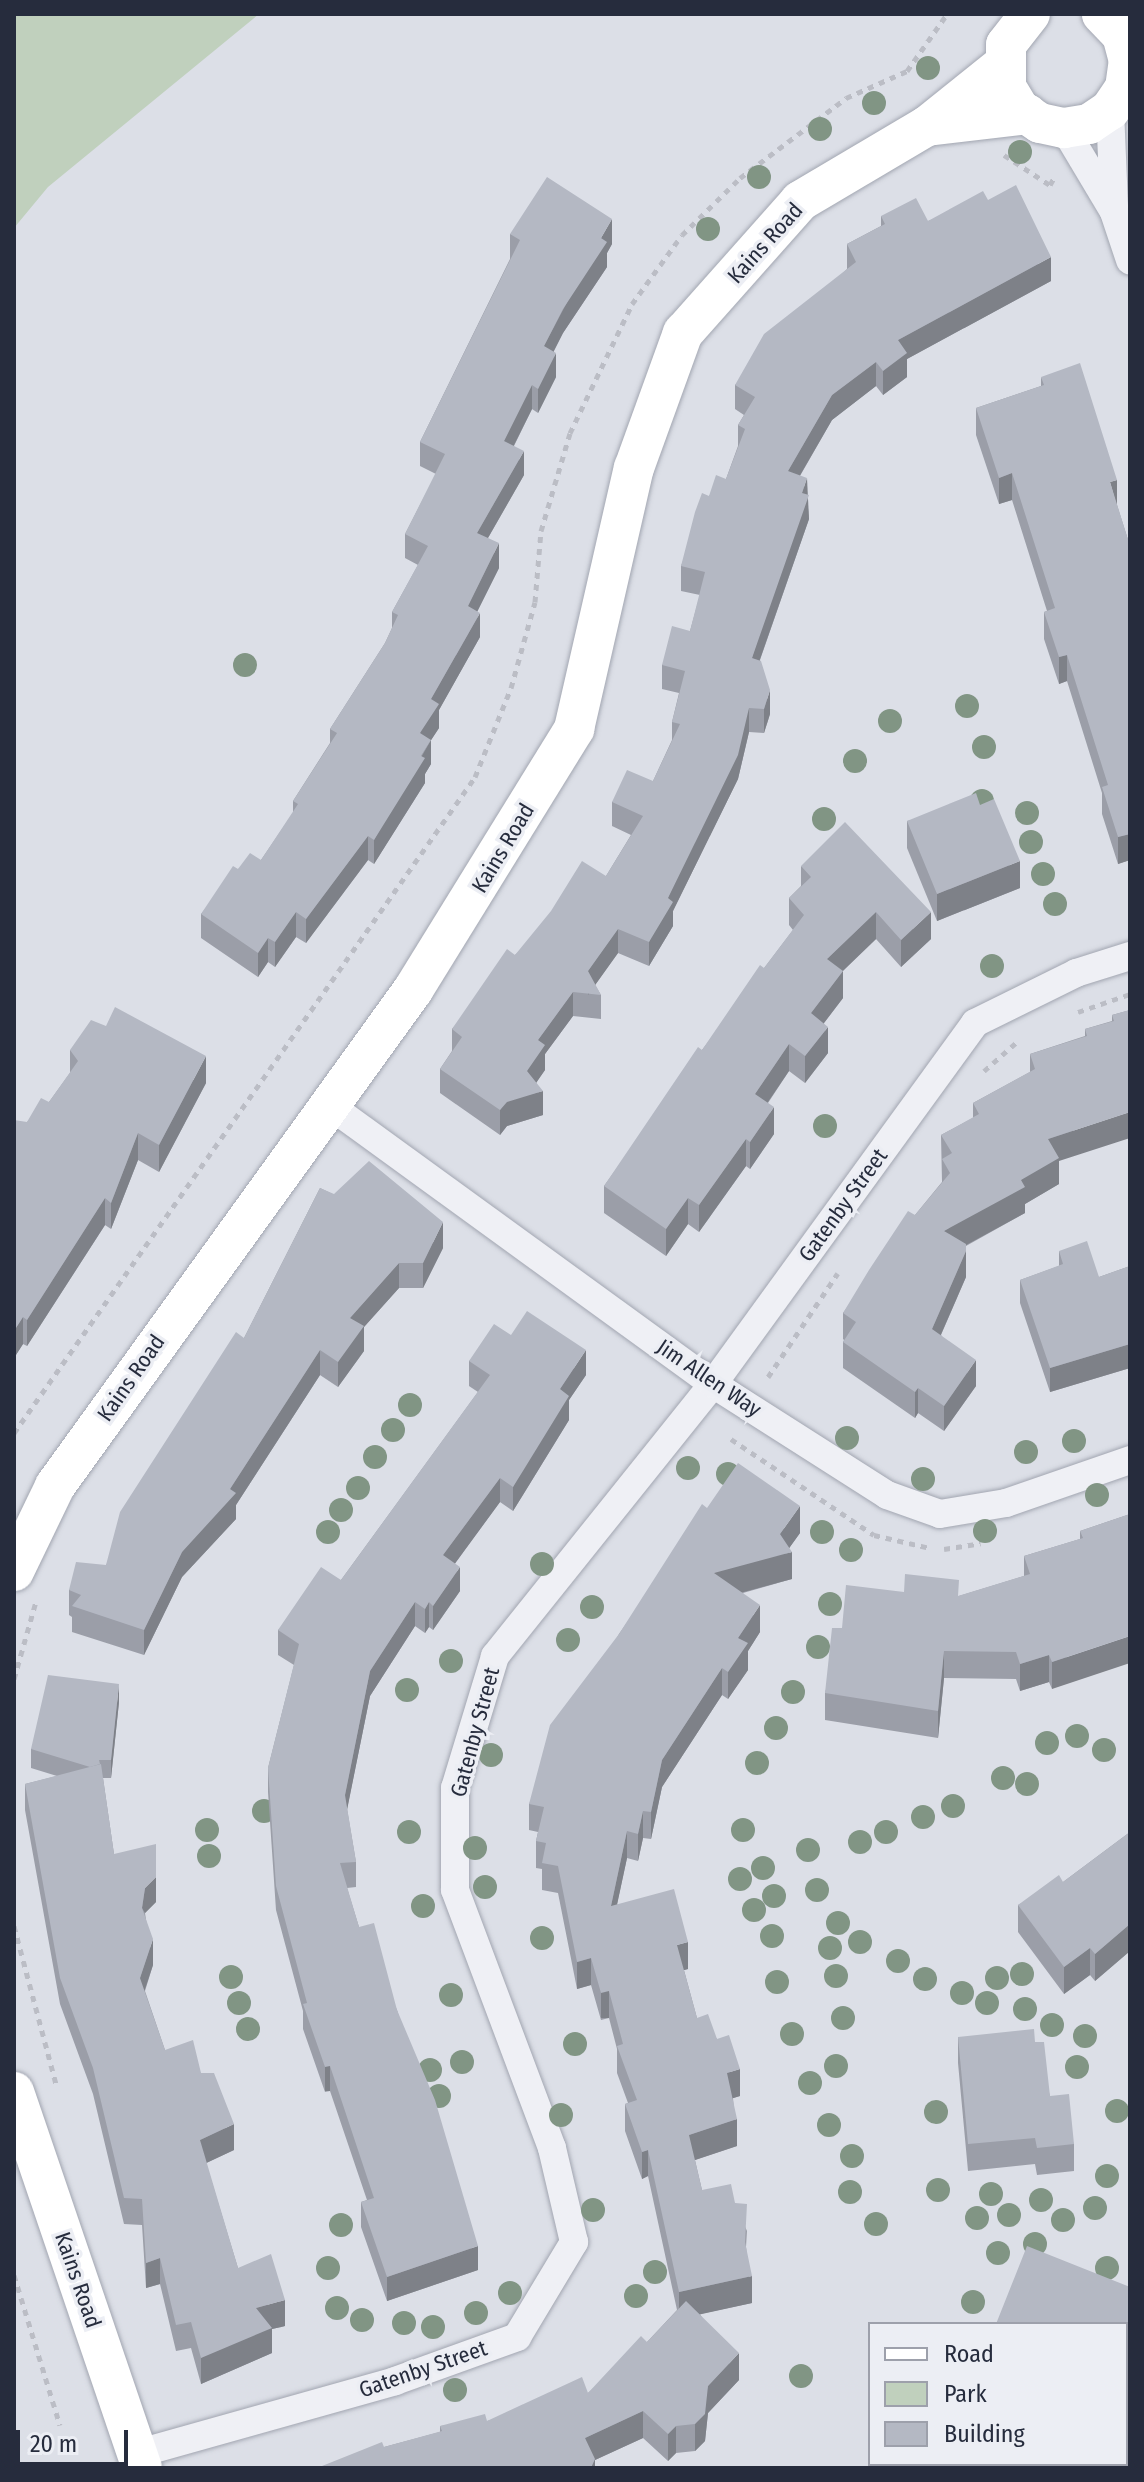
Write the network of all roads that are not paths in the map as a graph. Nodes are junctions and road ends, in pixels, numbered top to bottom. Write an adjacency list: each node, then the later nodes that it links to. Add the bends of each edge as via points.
1 (1030, 14): 4 (street, via 1006,45)
2 (1105, 14): 3 (street, via 1122,35)
3 (1130, 61): 5 (street, via 1125,88)
4 (1002, 66): 6 (street, via 1006,87); 7 (street, Kains Road)
5 (1110, 110): 8 (street, via 1089,124); 9 (street)
6 (1027, 114): 7 (street, Kains Road); 8 (street)
7 (927, 126): 12 (street, Kains Road, via 800,201 683,333 634,468 574,729 492,868)
8 (1064, 128): 9 (street)
9 (1114, 212): 10 (street)
10 (1130, 260)
11 (1130, 956): 13 (street, Gatenby Street, via 1076,973 975,1023)
12 (329, 1105): 13 (street, Jim Allen Way); 15 (street, Kains Road, via 55,1486)
13 (713, 1384): 14 (street, Jim Allen Way, via 887,1495 940,1514 1006,1503); 17 (street, Gatenby Street, via 495,1656 455,1788 455,1890 552,2148 574,2242 517,2337)
14 (1130, 1460)
15 (14, 1571)
16 (14, 2092): 17 (street, Kains Road)
17 (139, 2461)

